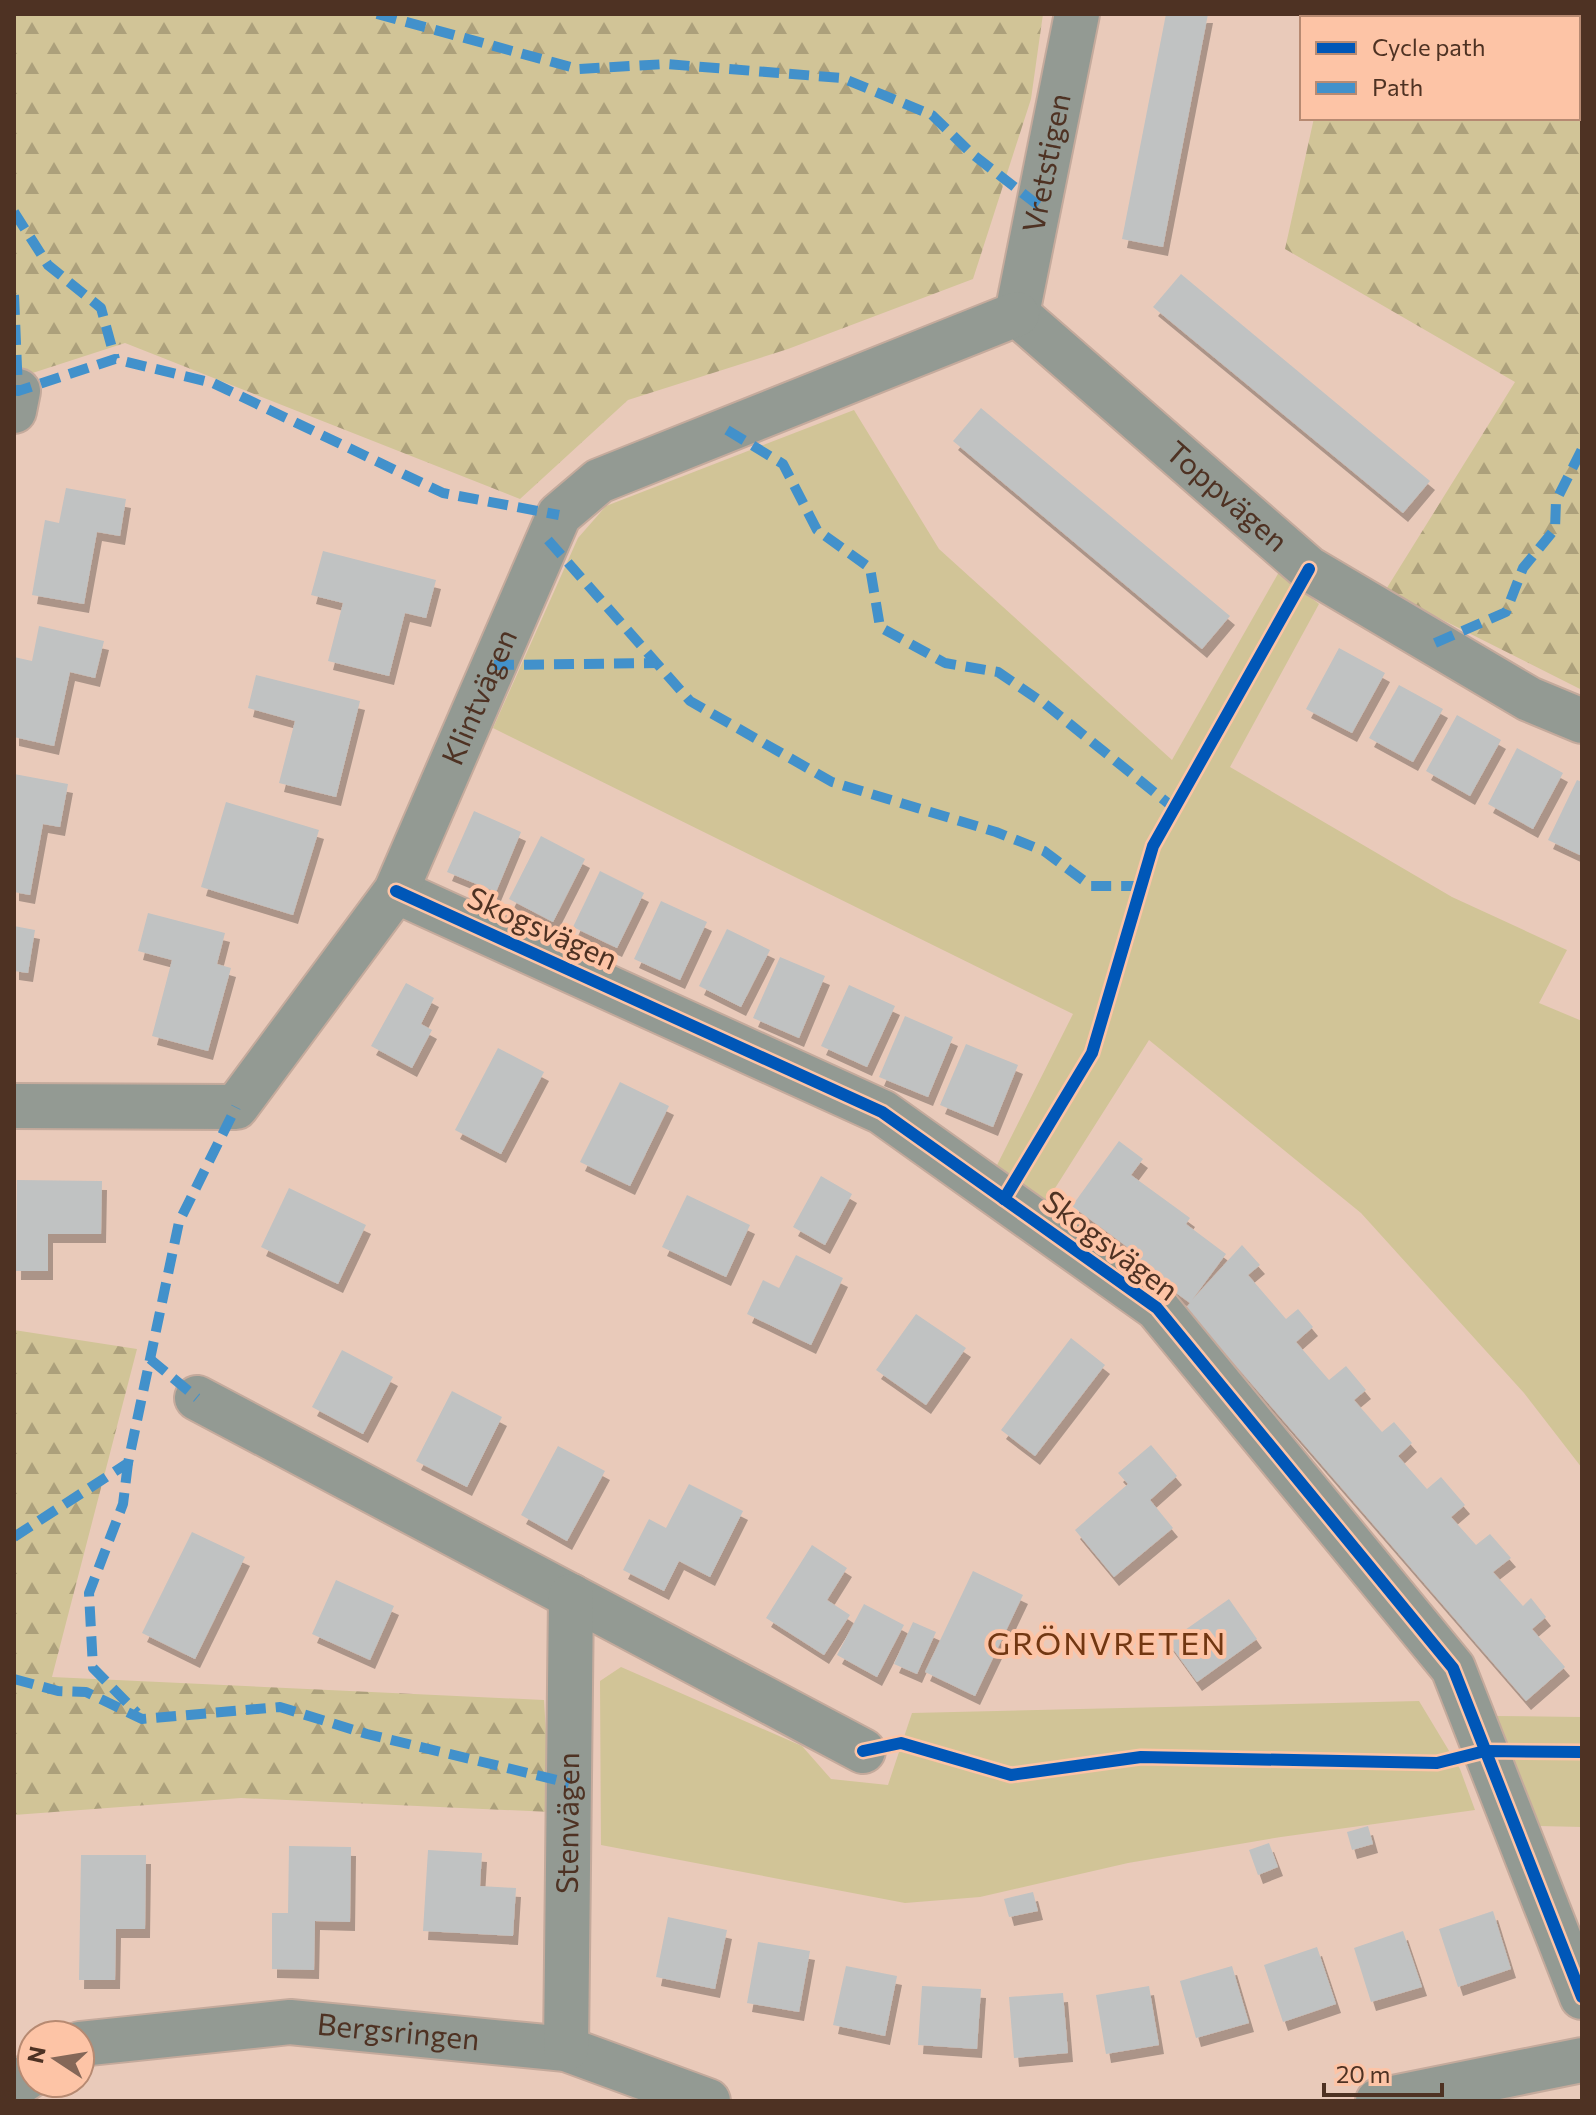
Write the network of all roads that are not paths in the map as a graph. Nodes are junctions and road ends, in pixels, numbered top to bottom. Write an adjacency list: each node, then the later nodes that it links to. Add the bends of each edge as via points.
1 (1077, 14): 2 (street, Vretstigen)
2 (1017, 314): 3 (street, Toppvägen, via 1309,569 1529,699); 4 (street, Klintvägen, via 599,481 559,515)
3 (1582, 721)
4 (396, 891): 5 (street, Klintvägen, via 236,1107); 9 (street, Skogsvägen, via 882,1112 1157,1308 1453,1668)
5 (14, 1106)
6 (197, 1398): 7 (street)
7 (571, 1596): 8 (street); 11 (street, Stenvägen)
8 (863, 1751)
9 (1582, 1997)
10 (96, 2042): 11 (street, Bergsringen, via 290,2022)
11 (566, 2049): 13 (street, Bergsringen)
12 (1582, 2060): 14 (street)
13 (708, 2101)
14 (1378, 2101)

